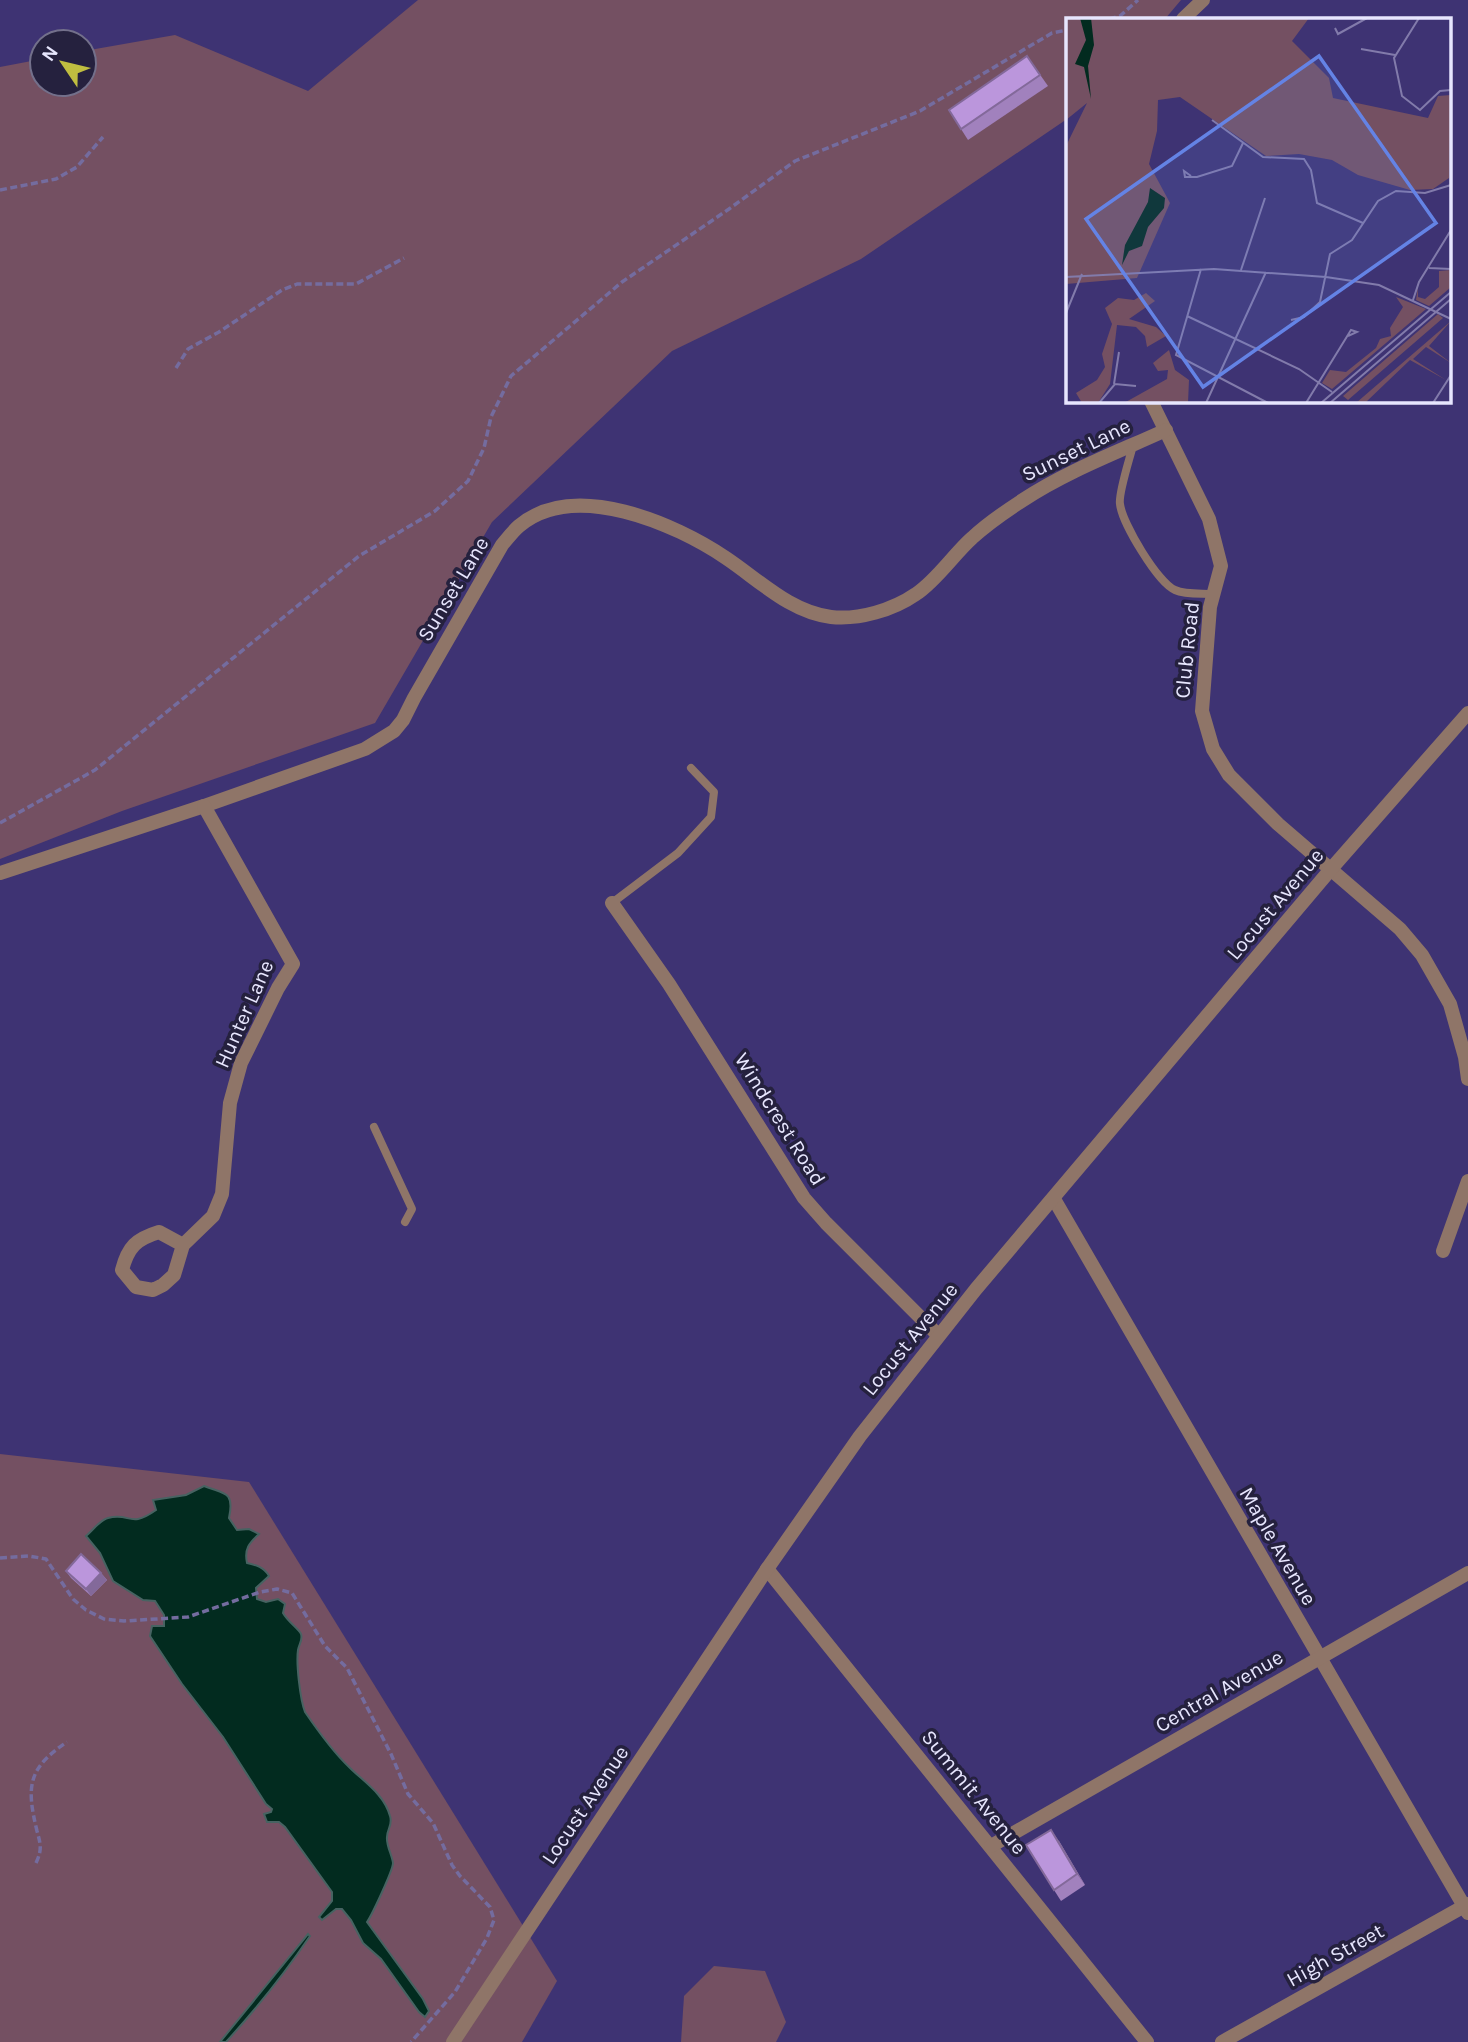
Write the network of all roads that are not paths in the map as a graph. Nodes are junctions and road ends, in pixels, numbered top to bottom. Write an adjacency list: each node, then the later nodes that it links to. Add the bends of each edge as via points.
1 (1203, 0): 2 (street)
2 (1184, 18)
3 (1152, 402): 4 (street, Club Road)
4 (1166, 430): 5 (street, Sunset Lane); 6 (street, Club Road, via 1209,519 1221,566)
5 (1133, 445): 6 (lane, via 1120,504 1135,538 1153,571 1168,586 1179,592); 9 (street, Sunset Lane, via 1061,477 1023,500 974,536 918,594 856,617 808,613 681,531 640,516 612,507 541,513 520,525 502,545 394,731 365,749)
6 (1213, 594): 10 (street, Club Road, via 1202,710 1213,749 1229,775)
7 (1468, 713): 10 (street, Locust Avenue)
8 (691, 768): 12 (lane, via 714,792 710,817 678,853)
9 (204, 806): 11 (street, Sunset Lane); 18 (street, Hunter Lane, via 293,964 241,1063 230,1103 218,1205)
10 (1331, 869): 13 (street, Club Road, via 1400,929 1422,955 1450,1004); 16 (street, Locust Avenue)
11 (0, 873)
12 (612, 903): 20 (street, Windcrest Road, via 669,984 804,1198)
13 (1468, 1079)
14 (374, 1127): 17 (lane, via 412,1209)
15 (1468, 1181): 19 (street)
16 (1054, 1199): 20 (street, Locust Avenue); 23 (street, Maple Avenue)
17 (405, 1222)
18 (183, 1245): 18 (street, Hunter Lane, via 174,1275 153,1290 136,1287 122,1270 126,1254 142,1237 159,1232)
19 (1443, 1251)
20 (938, 1335): 21 (street, Locust Avenue)
21 (767, 1569): 24 (street, Summit Avenue); 26 (street, Locust Avenue)
22 (1468, 1573): 23 (street, Central Avenue)
23 (1319, 1658): 24 (street, Central Avenue); 25 (street, Maple Avenue)
24 (991, 1846): 27 (street, Summit Avenue)
25 (1467, 1908): 28 (street, High Street)
26 (453, 2042)
27 (1147, 2042)
28 (1222, 2042)

